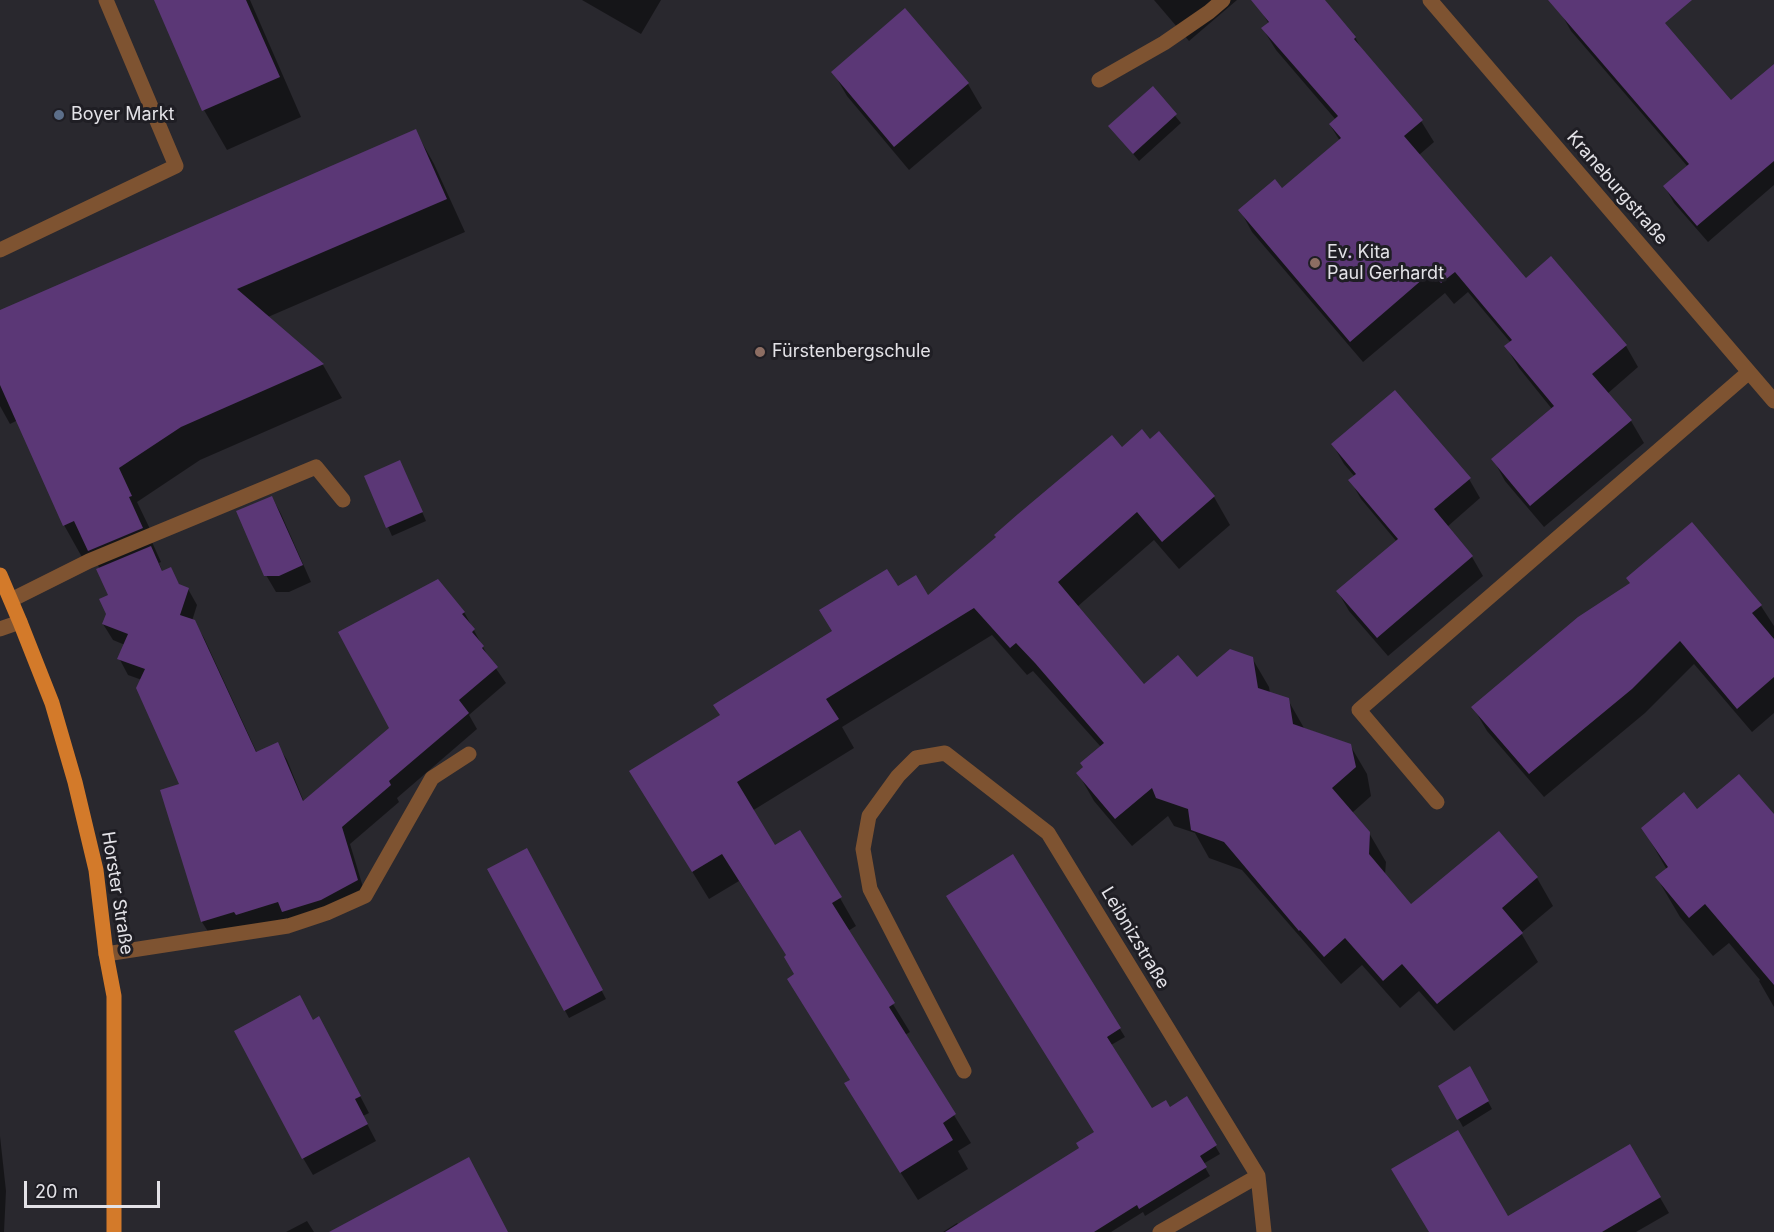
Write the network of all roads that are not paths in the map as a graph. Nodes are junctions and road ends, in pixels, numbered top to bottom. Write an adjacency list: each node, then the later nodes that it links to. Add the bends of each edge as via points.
1 (106, 0): 5 (street, via 176,166)
2 (1223, 0): 4 (street, via 1164,43)
3 (1430, 0): 6 (street, Kraneburgstraße)
4 (1099, 80)
5 (0, 250)
6 (1749, 372): 7 (street, Kraneburgstraße); 14 (street, via 1359,710)
7 (1774, 401)
8 (343, 500): 10 (street, via 316,467 89,561)
9 (0, 575): 10 (main road, Horster Straße)
10 (11, 600): 11 (main road, Horster Straße)
11 (20, 622): 12 (street); 15 (main road, Horster Straße, via 52,703 75,782 96,870)
12 (0, 629)
13 (470, 754): 15 (street, via 432,778 365,896 288,926)
14 (1437, 802)
15 (106, 954): 18 (main road, Horster Straße, via 114,996)
16 (964, 1071): 17 (street, Leibnizstraße, via 870,889 863,849 869,816 898,776 916,758 945,753 1048,833)
17 (1258, 1176): 19 (street); 20 (street, Leibnizstraße)
18 (114, 1232)
19 (1160, 1232)
20 (1264, 1232)

